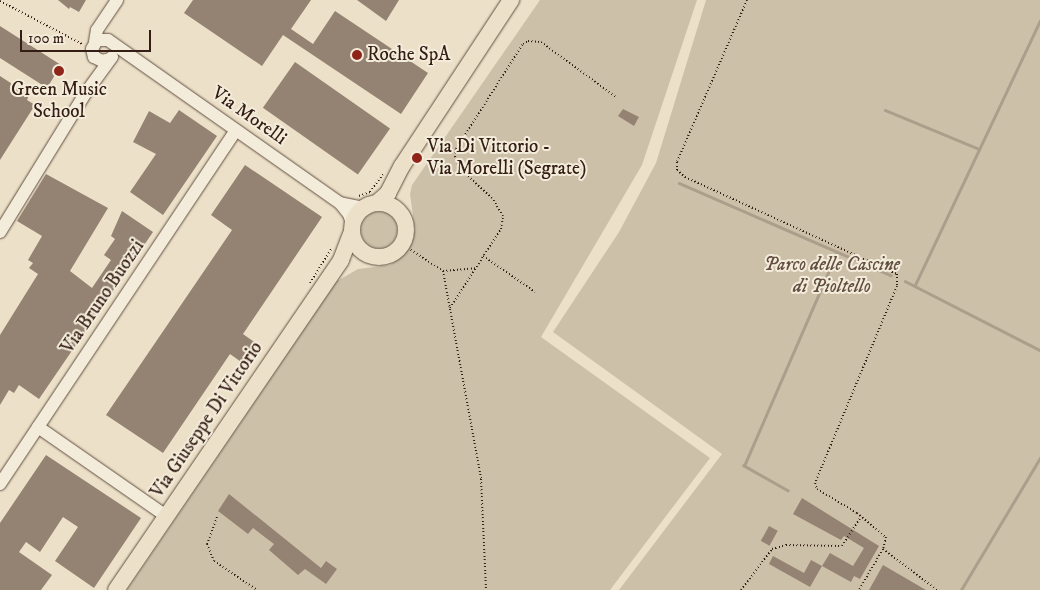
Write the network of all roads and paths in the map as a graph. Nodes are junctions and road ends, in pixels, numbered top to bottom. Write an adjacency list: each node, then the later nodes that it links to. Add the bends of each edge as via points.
1 (117, 0): 6 (street)
2 (511, 0): 7 (main road)
3 (516, 0): 7 (main road)
4 (747, 0): 32 (path, via 677,162 677,170 686,177 891,269 898,280 815,481 818,489)
5 (0, 1): 8 (path)
6 (107, 16): 8 (street, via 97,30); 9 (street, via 105,29)
7 (501, 18): 13 (main road)
8 (93, 49): 9 (street); 9 (street, Via Morelli, via 102,61); 10 (street)
9 (111, 50): 10 (street); 12 (street, Via Morelli, via 136,61)
10 (85, 94): 17 (street)
11 (616, 97): 20 (path, via 541,42 523,44 460,140 456,152 465,176 502,210 501,228)
12 (236, 130): 14 (street, Via Morelli); 28 (street, Via Bruno Buozzi)
13 (395, 166): 14 (path); 14 (main road, via 388,193); 15 (main road)
14 (357, 205): 15 (main road, via 388,204); 16 (main road)
15 (400, 213): 18 (main road, via 406,227)
16 (352, 229): 21 (main road, via 357,247); 24 (main road, Via Giuseppe Di Vittorio, via 346,251)
17 (0, 232)
18 (402, 244): 21 (main road, via 391,255); 23 (path)
19 (334, 245): 25 (path)
20 (483, 256): 22 (path); 26 (path)
21 (372, 257): 24 (main road, Via Giuseppe Di Vittorio, via 354,259)
22 (476, 268): 23 (path); 27 (path)
23 (443, 271): 27 (path)
24 (331, 273): 30 (main road, Via Giuseppe Di Vittorio)
25 (310, 284)
26 (535, 292)
27 (450, 308): 36 (path, via 481,479)
28 (38, 427): 29 (street, Via Bruno Buozzi); 30 (street)
29 (0, 484)
30 (166, 516): 34 (main road, Via Giuseppe Di Vittorio)
31 (217, 517): 35 (path, via 207,544 214,561)
32 (862, 517): 33 (path, via 885,535); 37 (path, via 842,546 786,545 772,549)
33 (883, 549): 38 (path); 39 (path)
34 (116, 590)
35 (257, 590)
36 (486, 590)
37 (741, 590)
38 (859, 590)
39 (937, 590)

